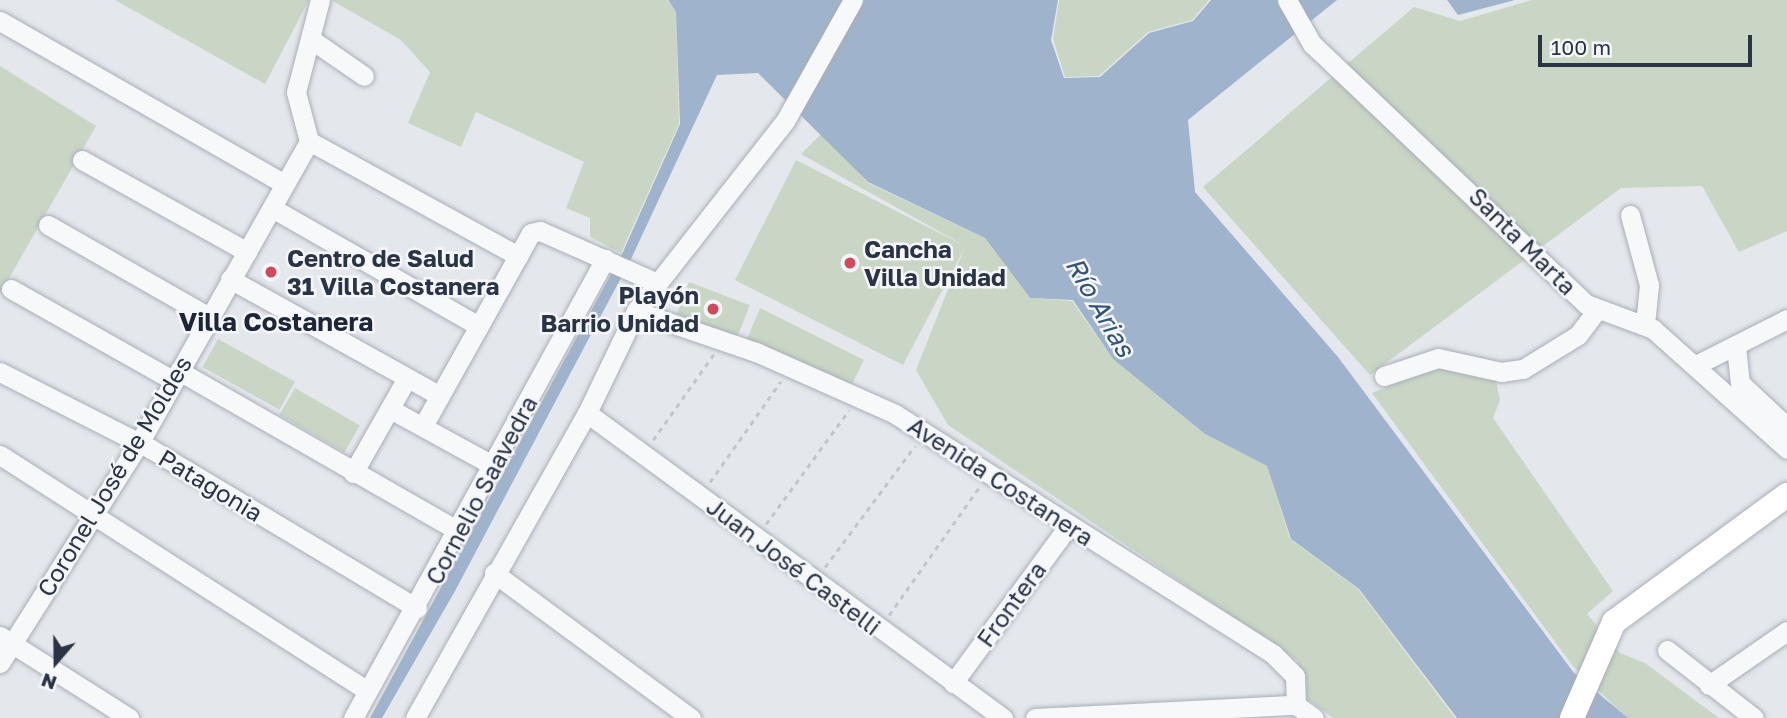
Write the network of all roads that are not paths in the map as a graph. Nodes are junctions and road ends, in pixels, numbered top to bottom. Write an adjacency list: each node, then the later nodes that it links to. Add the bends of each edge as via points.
1 (320, 0): 5 (street)
2 (853, 0): 17 (street, Cornelio Saavedra, via 785,121)
3 (1287, 0): 19 (street, Santa Marta, via 1312,44)
4 (0, 21): 9 (street)
5 (312, 40): 6 (street); 7 (street, via 296,92)
6 (363, 76)
7 (309, 141): 9 (street, Coronel José de Moldes); 14 (street)
8 (82, 160): 13 (street)
9 (285, 184): 10 (street, Coronel José de Moldes)
10 (272, 208): 13 (street, Coronel José de Moldes); 24 (street)
11 (1630, 215): 23 (street, via 1649,285)
12 (48, 225): 21 (street)
13 (247, 252): 16 (street, Coronel José de Moldes)
14 (518, 257): 15 (street, via 531,233 540,231); 24 (street)
15 (604, 259): 17 (street); 39 (street, Cornelio Saavedra)
16 (230, 279): 21 (street, Coronel José de Moldes); 30 (street)
17 (655, 282): 20 (street, Cornelio Saavedra)
18 (11, 289): 28 (street)
19 (1597, 310): 23 (street, Santa Marta); 29 (street, via 1578,335 1523,369 1501,372 1438,358)
20 (636, 311): 33 (street, Cornelio Saavedra); 43 (street, Avenida Costanera, via 791,367 858,398 925,433)
21 (209, 317): 28 (street, Coronel José de Moldes)
22 (1787, 318): 25 (street)
23 (1645, 325): 26 (street, Santa Marta)
24 (479, 326): 31 (street)
25 (1736, 346): 26 (street); 35 (street, via 1740,383)
26 (1696, 365): 37 (street, Santa Marta)
27 (0, 372): 36 (street, Patagonia)
28 (176, 376): 36 (street, Coronel José de Moldes); 40 (street)
29 (1384, 376)
30 (407, 378): 31 (street); 32 (street)
31 (440, 396): 34 (street)
32 (390, 409): 34 (street); 40 (street)
33 (587, 413): 45 (street, Cornelio Saavedra); 51 (street, Juan José Castelli)
34 (423, 426): 39 (street)
35 (1787, 427)
36 (138, 445): 42 (street, Coronel José de Moldes); 46 (street, Patagonia)
37 (1787, 449)
38 (0, 455): 42 (street)
39 (494, 466): 44 (street, Cornelio Saavedra)
40 (353, 473): 44 (street)
41 (1787, 496): 62 (main road, via 1648,592 1604,639)
42 (92, 514): 48 (street, Coronel José de Moldes); 53 (street)
43 (1069, 525): 51 (street, Frontera); 54 (street, Avenida Costanera, via 1273,654 1295,676)
44 (460, 532): 46 (street, Cornelio Saavedra)
45 (494, 573): 57 (street, Cornelio Saavedra); 58 (street)
46 (417, 608): 53 (street, Cornelio Saavedra)
47 (1787, 631): 52 (street)
48 (6, 640): 50 (street, Coronel José de Moldes); 55 (street)
49 (1667, 650): 52 (street)
50 (0, 663)
51 (953, 683): 59 (street, Juan José Castelli)
52 (1709, 685): 63 (street)
53 (368, 691): 56 (street, Cornelio Saavedra)
54 (1296, 705): 60 (street); 61 (street)
55 (129, 718)
56 (353, 718)
57 (415, 718)
58 (691, 718)
59 (1003, 718)
60 (1035, 718)
61 (1314, 718)
62 (1572, 718)
63 (1754, 718)

